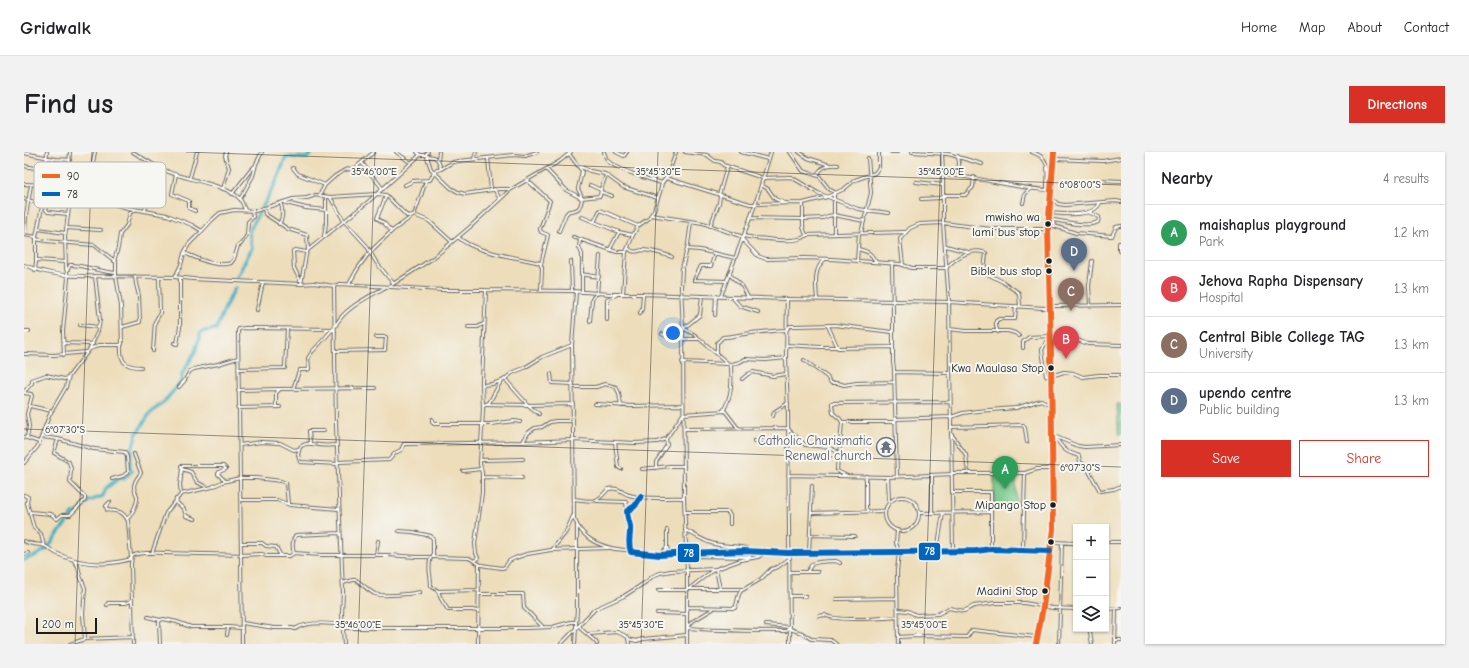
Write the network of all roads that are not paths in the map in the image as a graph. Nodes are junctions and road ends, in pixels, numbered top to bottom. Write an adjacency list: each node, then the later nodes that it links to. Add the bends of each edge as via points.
1 (47, 152): 35 (street)
2 (70, 152): 42 (street)
3 (95, 152): 45 (street)
4 (133, 152): 46 (street)
5 (197, 152): 68 (street)
6 (226, 152): 89 (street, via 229,168)
7 (262, 152): 53 (street)
8 (374, 152): 47 (street)
9 (396, 152): 48 (street)
10 (416, 152): 33 (street)
11 (439, 152): 43 (street)
12 (476, 152): 39 (street)
13 (537, 152): 36 (street, via 524,156)
14 (604, 152): 77 (street, via 606,159 613,164)
15 (616, 152): 16 (street, via 624,156)
16 (627, 152)
17 (676, 152): 70 (street)
18 (684, 152): 55 (street, via 707,155)
19 (742, 152): 40 (street)
20 (771, 152): 40 (street)
21 (790, 152): 64 (street, via 803,171)
22 (799, 152): 50 (street, via 808,158)
23 (879, 152): 67 (street, via 879,169)
24 (891, 152): 25 (street)
25 (898, 152)
26 (912, 152): 31 (street)
27 (1032, 152): 92 (street, via 1040,155 1045,161)
28 (1054, 152): 41 (highway)
29 (24, 153): 35 (street)
30 (570, 153): 54 (street); 59 (street)
31 (942, 153): 34 (street); 65 (street)
32 (427, 154): 33 (street); 43 (street); 61 (street, via 430,167)
33 (420, 155): 48 (street)
34 (958, 156): 49 (street); 66 (street)
35 (47, 157): 42 (street); 44 (street)
36 (488, 158): 39 (street); 90 (street)
37 (868, 158): 67 (street)
38 (1121, 158): 41 (street, via 1103,161)
39 (474, 159): 58 (street, via 453,162)
40 (768, 159): 71 (street)
41 (1054, 159): 92 (highway)
42 (70, 160)
43 (438, 160): 58 (street)
44 (47, 162)
45 (93, 162)
46 (148, 162)
47 (362, 163): 80 (street, via 338,174); 86 (street)
48 (411, 163): 86 (street)
49 (982, 164)
50 (830, 165): 51 (street); 64 (street)
51 (838, 165)
52 (24, 166): 56 (street)
53 (255, 166): 95 (street); 110 (street)
54 (579, 166): 63 (street); 106 (street, via 582,172 578,189)
55 (727, 167): 71 (street); 99 (street)
56 (34, 168)
57 (293, 168): 80 (street, via 298,174)
58 (441, 169): 61 (street)
59 (546, 169): 72 (street); 106 (street, via 566,190)
60 (166, 170): 62 (street)
61 (434, 171): 74 (street, via 432,178); 90 (street, via 458,192 465,194)
62 (176, 174): 68 (street); 135 (street, via 172,194 189,201 189,208)
63 (606, 175): 93 (street); 107 (street, via 623,187)
64 (817, 175): 88 (street)
65 (944, 175): 66 (street); 83 (street)
66 (958, 175): 69 (street)
67 (869, 176): 97 (street, via 855,180); 134 (street, via 871,193)
68 (190, 177): 89 (street)
69 (974, 177): 85 (street); 100 (street, via 973,187 965,195)
70 (666, 178): 77 (street); 99 (street)
71 (763, 178): 84 (street); 94 (street, via 791,177)
72 (528, 180): 87 (street); 204 (street, via 550,201 540,229 548,235)
73 (1099, 180): 75 (street)
74 (426, 181): 81 (street, via 413,181); 141 (street)
75 (1121, 181)
76 (916, 182): 83 (street)
77 (662, 183): 107 (street)
78 (24, 184): 79 (street)
79 (31, 185): 114 (street)
80 (325, 185): 101 (street)
81 (405, 185)
82 (590, 185): 93 (street)
83 (943, 185): 100 (street)
84 (761, 186): 123 (street, via 768,189 776,200); 124 (street)
85 (1031, 188): 92 (street); 120 (street, via 1024,196)
86 (382, 189): 96 (street); 98 (street)
87 (513, 189): 91 (street); 111 (street)
88 (829, 189): 97 (street); 97 (street)
89 (223, 190): 95 (street)
90 (491, 190): 91 (street)
91 (494, 190): 111 (street)
92 (1049, 190): 108 (highway)
93 (601, 191): 102 (street); 106 (street, via 598,197)
94 (818, 193): 105 (street); 112 (street)
95 (232, 194): 110 (street)
96 (377, 194): 98 (street); 104 (street); 149 (street)
97 (834, 194): 105 (street); 115 (street)
98 (386, 195): 141 (street, via 407,216); 163 (street, via 377,218)
99 (720, 195): 124 (street); 155 (street)
100 (943, 195): 113 (street, via 940,198); 152 (street)
101 (319, 196): 103 (street); 118 (street)
102 (612, 196)
103 (326, 197): 104 (street); 133 (street)
104 (330, 197): 149 (street)
105 (827, 197): 112 (street); 115 (street)
106 (582, 198): 162 (street, via 579,208 566,214)
107 (658, 198): 142 (street)
108 (1050, 198): 121 (street, via 1058,204 1065,205); 139 (highway)
109 (24, 199): 114 (street)
110 (240, 199): 132 (street)
111 (500, 199): 172 (street)
112 (822, 199): 119 (street)
113 (921, 199)
114 (29, 200): 116 (street); 168 (street)
115 (834, 200): 134 (street); 143 (street)
116 (34, 201)
117 (1121, 202): 121 (street)
118 (285, 203): 122 (street); 133 (street)
119 (803, 203): 123 (street); 146 (street)
120 (1023, 203)
121 (1100, 203): 137 (street, via 1096,210)
122 (281, 204): 129 (street); 153 (street, via 283,209)
123 (787, 204): 124 (street)
124 (755, 205): 145 (street)
125 (43, 208): 158 (street)
126 (45, 208): 140 (street, via 48,212)
127 (69, 208): 140 (street)
128 (132, 208): 130 (street)
129 (264, 208): 136 (street); 153 (street, via 266,214)
130 (136, 209): 131 (street); 198 (street, via 130,213 120,234)
131 (145, 210): 161 (street, via 167,215)
132 (245, 210): 136 (street); 161 (street, via 220,213)
133 (326, 210): 176 (street)
134 (867, 210): 138 (street); 147 (street)
135 (195, 211)
136 (251, 211): 191 (street, via 254,215 248,222 247,235 238,246 231,263 221,264)
137 (1088, 212): 139 (street); 148 (street, via 1099,217 1098,222 1085,224)
138 (889, 213)
139 (1049, 213): 148 (highway)
140 (68, 214): 157 (street)
141 (414, 215): 163 (street); 179 (street, via 429,222)
142 (651, 215): 151 (street); 154 (street)
143 (834, 215): 146 (street); 147 (street); 171 (street)
144 (582, 218): 150 (street)
145 (750, 218): 146 (street); 174 (street)
146 (803, 218): 170 (street)
147 (864, 220): 167 (street)
148 (1051, 220): 156 (street, via 1054,226 1076,233 1112,236 1116,228); 159 (highway)
149 (344, 221): 176 (street); 188 (street)
150 (594, 222): 154 (street, via 600,210); 164 (street)
151 (691, 222): 155 (street); 184 (street)
152 (943, 223): 159 (street, via 991,230); 165 (street, via 920,224); 181 (street)
153 (279, 224): 186 (street, via 307,235)
154 (638, 226): 169 (street)
155 (710, 226): 174 (street)
156 (1121, 226)
157 (66, 228): 160 (street); 166 (street)
158 (38, 229): 166 (street); 175 (street)
159 (1048, 229): 252 (highway)
160 (101, 230)
161 (202, 231): 191 (street)
162 (559, 231)
163 (391, 232): 188 (street)
164 (619, 232): 169 (street); 183 (street)
165 (905, 232): 167 (street); 207 (street, via 900,239)
166 (65, 233): 178 (street)
167 (860, 233): 171 (street); 185 (street)
168 (24, 235): 175 (street)
169 (634, 235): 182 (street)
170 (806, 235): 171 (street); 174 (street, via 801,239)
171 (834, 235)
172 (458, 237): 179 (street); 204 (street, via 480,249)
173 (573, 237): 177 (street)
174 (743, 237): 195 (street); 196 (street, via 758,256 766,259)
175 (36, 238): 178 (street); 197 (street)
176 (324, 239): 186 (street)
177 (580, 240): 183 (street); 212 (street)
178 (65, 242): 198 (street, via 94,245); 202 (street)
179 (452, 242): 225 (street, via 422,267)
180 (1121, 243): 187 (street)
181 (945, 246): 190 (street); 208 (street)
182 (628, 248): 189 (street); 194 (street, via 636,253 645,250)
183 (610, 249): 189 (street)
184 (686, 249): 192 (street); 238 (street)
185 (858, 249): 199 (street); 203 (street, via 869,252)
186 (308, 251): 224 (street); 224 (street, via 293,251 294,268)
187 (1119, 251)
188 (370, 252): 225 (street); 226 (street)
189 (626, 252): 236 (street)
190 (969, 252): 208 (street, via 958,257); 251 (street, via 986,254 984,272 1019,293)
191 (184, 253): 219 (street)
192 (715, 253): 195 (street); 223 (street, via 711,266 701,266 694,280)
193 (600, 256): 220 (street)
194 (672, 257)
195 (735, 258): 213 (street)
196 (825, 259): 199 (street); 245 (street, via 817,273)
197 (36, 260): 202 (street); 209 (street)
198 (114, 260): 211 (street)
199 (857, 260): 203 (street)
200 (571, 261): 231 (street)
201 (1092, 261): 248 (street)
202 (65, 262): 210 (street)
203 (876, 262): 205 (street)
204 (541, 264): 230 (street)
205 (892, 264): 207 (street); 246 (street)
206 (24, 265): 209 (street)
207 (903, 265): 208 (street, via 912,268)
208 (947, 268): 247 (street)
209 (35, 270): 214 (street)
210 (67, 272): 211 (street, via 72,265 103,272); 214 (street)
211 (116, 272): 216 (street)
212 (581, 274): 220 (street); 233 (street)
213 (729, 274): 223 (street); 243 (street, via 742,286)
214 (68, 275): 215 (street); 280 (street)
215 (95, 276): 216 (street); 264 (street)
216 (116, 276): 217 (street); 262 (street)
217 (135, 276): 218 (street); 262 (street, via 140,322)
218 (160, 276): 219 (street); 291 (street, via 160,313 155,322)
219 (175, 276): 221 (street)
220 (599, 276): 234 (street)
221 (180, 278): 222 (street); 281 (street, via 180,327 178,344)
222 (264, 282): 224 (street); 253 (street)
223 (726, 282): 241 (street)
224 (301, 283): 227 (street)
225 (393, 283): 228 (street)
226 (349, 285): 227 (street); 228 (street)
227 (334, 286): 268 (street)
228 (388, 286): 229 (street); 268 (street, via 343,315)
229 (486, 290): 230 (street); 259 (street)
230 (541, 291): 231 (street)
231 (572, 291): 232 (street)
232 (576, 292): 233 (street); 284 (street)
233 (582, 292): 234 (street)
234 (597, 294): 235 (street); 258 (street, via 592,299)
235 (619, 294): 236 (street); 257 (street, via 607,299)
236 (623, 294): 237 (street)
237 (643, 294): 238 (street); 255 (street)
238 (681, 296): 239 (street); 265 (street)
239 (702, 296): 240 (street); 265 (street, via 700,315)
240 (716, 296): 241 (street); 256 (street)
241 (720, 296): 242 (street)
242 (732, 297): 243 (street); 254 (street, via 740,306)
243 (748, 297): 244 (street)
244 (787, 299): 245 (street); 269 (street)
245 (817, 300): 246 (street)
246 (893, 300): 247 (street); 272 (street)
247 (949, 302): 250 (street); 266 (street)
248 (1090, 305): 249 (street); 252 (street)
249 (1121, 305)
250 (1016, 306): 251 (street); 273 (street, via 1015,319 997,320)
251 (1020, 306): 252 (street)
252 (1050, 306): 276 (highway)
253 (257, 310)
254 (758, 312)
255 (640, 313)
256 (715, 315)
257 (607, 320)
258 (590, 321)
259 (484, 324): 263 (street); 313 (street)
260 (80, 325): 264 (street)
261 (828, 325): 269 (street, via 790,326); 272 (street); 287 (street)
262 (122, 327): 283 (street)
263 (468, 327)
264 (99, 328): 282 (street)
265 (684, 328): 278 (street); 279 (street)
266 (949, 329): 273 (street); 304 (street)
267 (287, 330): 268 (street); 296 (street, via 239,329); 302 (street, via 285,368)
268 (334, 330): 292 (street); 319 (street, via 312,352 308,358 309,369 300,370)
269 (786, 330): 285 (street); 293 (street, via 723,337 717,343)
270 (24, 331): 271 (street)
271 (29, 331)
272 (892, 332): 288 (street)
273 (998, 332): 275 (street, via 1010,332)
274 (662, 334): 278 (street)
275 (1019, 336)
276 (1050, 337): 286 (street, via 1072,338 1088,344); 289 (street, via 1029,337 1023,342); 308 (highway); 308 (street, via 1043,346 1042,354 1046,376)
277 (376, 338): 292 (street, via 386,337 385,350)
278 (683, 339): 279 (street); 299 (street)
279 (699, 339): 293 (street)
280 (63, 343): 282 (street); 295 (street)
281 (174, 343)
282 (92, 344): 290 (street)
283 (121, 345): 290 (street, via 98,345); 301 (street, via 122,360 129,365)
284 (572, 345): 311 (street, via 542,357); 314 (street)
285 (786, 345): 287 (street); 297 (street)
286 (1121, 345)
287 (837, 347): 288 (street)
288 (892, 347): 303 (street)
289 (1023, 348)
290 (88, 351): 295 (street); 309 (street)
291 (153, 351)
292 (335, 351): 316 (street)
293 (717, 353): 300 (street)
294 (24, 354): 295 (street)
295 (64, 354)
296 (238, 358): 302 (street); 315 (street, via 190,371)
297 (786, 358): 300 (street, via 745,359); 306 (street)
298 (804, 360): 312 (street, via 831,383 844,385)
299 (682, 362): 300 (street); 330 (street)
300 (730, 365): 339 (street, via 732,391)
301 (141, 367)
302 (238, 369): 320 (street)
303 (894, 372): 304 (street); 312 (street)
304 (950, 373): 323 (street)
305 (551, 374): 314 (street, via 552,383)
306 (786, 374): 310 (street, via 778,376 752,372); 324 (street)
307 (1120, 376): 308 (street, via 1083,377 1064,372)
308 (1051, 377): 331 (highway)
309 (68, 378): 321 (street, via 46,375 36,378); 338 (street, via 66,387)
310 (742, 378)
311 (503, 380): 313 (street); 325 (street); 329 (street)
312 (894, 382): 322 (street)
313 (483, 385): 328 (street)
314 (573, 385): 326 (street); 333 (street, via 596,387 605,384 616,387)
315 (179, 388)
316 (336, 388): 317 (street); 319 (street); 372 (street)
317 (375, 388)
318 (280, 389): 319 (street); 320 (street); 334 (street, via 276,393)
319 (293, 389)
320 (238, 390): 336 (street)
321 (24, 392): 332 (street, via 32,395)
322 (895, 401): 323 (street); 346 (street); 349 (street, via 834,402 833,413)
323 (950, 402): 344 (street)
324 (788, 403): 343 (street, via 774,412); 354 (street)
325 (487, 404): 328 (street); 329 (street)
326 (573, 404): 329 (street); 347 (street)
327 (595, 404): 333 (street)
328 (483, 405): 350 (street)
329 (528, 405): 341 (street)
330 (683, 405): 333 (street); 342 (street)
331 (1052, 405): 344 (street, via 1041,400 1016,408 963,413); 357 (highway)
332 (30, 406): 338 (street); 340 (street)
333 (621, 406)
334 (276, 407): 335 (street); 336 (street)
335 (280, 407)
336 (238, 408): 371 (street)
337 (24, 411): 340 (street)
338 (52, 411): 359 (street)
339 (723, 411): 342 (street); 352 (street, via 726,411)
340 (28, 413): 358 (street, via 29,426)
341 (539, 414)
342 (683, 414): 353 (street); 361 (street)
343 (773, 416)
344 (951, 418): 346 (street); 351 (street)
345 (432, 419): 350 (street, via 434,424)
346 (895, 420): 349 (street); 398 (street)
347 (573, 421): 362 (street); 365 (street, via 550,422 535,428 528,433)
348 (520, 422): 350 (street)
349 (842, 422): 376 (street)
350 (482, 424): 369 (street)
351 (951, 427): 356 (street); 367 (street, via 1022,425 1025,428)
352 (738, 428): 353 (street); 354 (street)
353 (683, 429): 381 (street)
354 (788, 429): 370 (street); 376 (street, via 803,444 828,447 837,452)
355 (324, 431): 368 (street, via 309,431)
356 (951, 434): 389 (street); 390 (street, via 966,455)
357 (1054, 436): 373 (street, via 1082,447); 387 (highway); 404 (street, via 1068,453 1079,456 1080,462 1086,466 1100,491)
358 (25, 437): 364 (street)
359 (42, 437): 360 (street); 364 (street)
360 (58, 439): 401 (street, via 94,449 125,452 128,472); 424 (street, via 54,453 69,462 70,482 85,500 70,516 62,515 57,519 51,514)
361 (666, 439): 366 (street, via 656,442); 382 (street, via 667,445 656,462)
362 (574, 440): 365 (street); 366 (street); 413 (street)
363 (754, 441): 370 (street, via 783,441)
364 (39, 442): 379 (street)
365 (523, 442): 369 (street)
366 (615, 442): 385 (street, via 618,467)
367 (1027, 442)
368 (310, 443): 372 (street, via 320,446); 374 (street)
369 (481, 443): 378 (street); 380 (street, via 404,444 402,450 389,460)
370 (788, 444): 392 (street)
371 (240, 445): 374 (street, via 261,442); 399 (street)
372 (336, 445): 380 (street)
373 (1121, 445)
374 (299, 449): 380 (street, via 300,462)
375 (134, 454): 433 (street, via 141,473 136,478 134,487 136,501 132,514)
376 (838, 457): 394 (street, via 837,471)
377 (523, 459): 378 (street)
378 (481, 460): 384 (street)
379 (24, 463)
380 (338, 463): 419 (street)
381 (684, 466): 382 (street); 410 (street)
382 (656, 468): 386 (street)
383 (182, 469): 402 (street, via 182,465 223,466 226,469 218,474); 405 (street, via 191,472 197,482); 407 (street)
384 (481, 469): 388 (street); 396 (street)
385 (621, 469)
386 (642, 469)
387 (1053, 469): 391 (street, via 1037,469); 446 (highway)
388 (463, 471)
389 (952, 473): 390 (street); 393 (street); 406 (street)
390 (968, 473): 391 (street)
391 (1025, 473): 458 (street)
392 (788, 475): 394 (street); 469 (street)
393 (932, 475): 398 (street); 430 (street)
394 (848, 476): 395 (street)
395 (866, 476): 397 (street); 418 (street)
396 (482, 477): 400 (street); 485 (street, via 475,544 478,558)
397 (888, 477): 398 (street); 415 (street)
398 (897, 477)
399 (240, 478): 402 (street); 412 (street); 417 (street, via 286,483)
400 (522, 478)
401 (112, 479)
402 (226, 482): 405 (street)
403 (812, 486): 428 (street)
404 (1121, 486)
405 (207, 488): 407 (street)
406 (952, 492): 426 (street); 427 (street, via 991,492)
407 (181, 494): 411 (street)
408 (24, 495): 424 (street, via 28,497)
409 (641, 496): 410 (street); 414 (street, via 630,495 615,488 608,489); 420 (street, via 635,506)
410 (684, 498): 425 (street)
411 (176, 499): 434 (street, via 186,516); 467 (street, via 166,513)
412 (240, 500): 417 (street, via 277,500); 449 (street)
413 (574, 500): 414 (street); 432 (street)
414 (596, 501): 420 (street, via 624,501 627,504)
415 (889, 501): 423 (street); 429 (street, via 903,496 910,498)
416 (110, 502): 433 (street, via 106,506 107,510 119,511)
417 (288, 504): 419 (street)
418 (866, 508): 421 (street); 422 (street)
419 (339, 509): 441 (street)
420 (627, 511): 462 (street)
421 (864, 511): 422 (street); 428 (street)
422 (868, 511): 423 (street)
423 (884, 511): 440 (street, via 886,522)
424 (30, 512): 452 (street, via 34,528 41,534)
425 (685, 512): 436 (street, via 728,512); 438 (street)
426 (953, 512): 427 (street); 431 (street); 460 (street)
427 (991, 512): 456 (street)
428 (811, 513): 442 (street)
429 (919, 513): 430 (street); 440 (street, via 916,523 911,528)
430 (932, 513): 431 (street)
431 (943, 513): 459 (street)
432 (574, 514): 435 (street); 457 (street, via 566,532)
433 (127, 519): 480 (street)
434 (195, 519)
435 (577, 524): 454 (street, via 587,538); 455 (street)
436 (730, 524)
437 (667, 530): 453 (street)
438 (685, 530): 463 (street, via 710,543 747,547); 468 (street)
439 (399, 531): 479 (street, via 431,536)
440 (897, 531): 465 (street, via 896,543)
441 (340, 533): 472 (street, via 296,535 292,550); 474 (street)
442 (810, 535): 443 (street); 470 (street)
443 (855, 536)
444 (24, 541): 452 (street)
445 (378, 541): 475 (street)
446 (1052, 542): 450 (street); 461 (highway)
447 (1109, 542): 448 (street)
448 (1121, 542)
449 (241, 543): 473 (street); 478 (street, via 262,543 276,547)
450 (1062, 543): 451 (street); 514 (street)
451 (1073, 543)
452 (44, 546): 483 (street)
453 (667, 547): 476 (street); 477 (street)
454 (609, 548): 455 (street); 462 (street)
455 (576, 549): 457 (street); 525 (street)
456 (990, 549): 458 (street); 460 (street)
457 (551, 550): 487 (street, via 515,558 502,568)
458 (1024, 550): 461 (street)
459 (937, 551): 460 (street); 465 (street)
460 (953, 551)
461 (1050, 551): 510 (highway)
462 (631, 552): 476 (street)
463 (755, 552): 464 (street); 468 (street)
464 (766, 552): 469 (street); 481 (street)
465 (899, 552): 470 (street); 505 (street)
466 (28, 553): 471 (street)
467 (152, 553): 473 (street); 480 (street, via 136,554)
468 (686, 553): 477 (street); 484 (street)
469 (788, 553): 470 (street); 482 (street)
470 (808, 553)
471 (24, 554)
472 (294, 554): 474 (street); 478 (street)
473 (240, 555): 478 (street); 526 (street)
474 (341, 555): 475 (street); 493 (street)
475 (376, 555): 479 (street)
476 (660, 555): 477 (street)
477 (668, 555)
478 (281, 556)
479 (432, 557): 485 (street, via 469,558); 500 (street, via 428,568 431,586)
480 (131, 558): 483 (street, via 102,564); 507 (street)
481 (756, 558): 484 (street, via 693,556); 488 (street)
482 (790, 558): 490 (street); 499 (street)
483 (73, 560): 545 (street, via 78,566 85,587)
484 (686, 560): 489 (street)
485 (474, 561): 487 (street)
486 (840, 563): 491 (street, via 818,562 812,564)
487 (479, 564): 497 (street)
488 (715, 569): 489 (street); 494 (street); 496 (street)
489 (687, 571): 495 (street); 527 (street, via 671,571 652,576 624,596 595,609)
490 (790, 572): 491 (street); 503 (street)
491 (807, 572): 492 (street)
492 (818, 572)
493 (342, 583): 501 (street, via 356,580 375,594); 528 (street)
494 (690, 588): 495 (street); 496 (street)
495 (687, 589): 498 (street); 509 (street)
496 (720, 589): 499 (street)
497 (479, 590): 500 (street); 502 (street)
498 (658, 590)
499 (743, 590): 511 (street, via 739,592 735,608)
500 (438, 591): 518 (street, via 448,610)
501 (420, 592)
502 (479, 594): 518 (street); 530 (street, via 523,594 524,608)
503 (790, 596): 504 (street); 533 (street)
504 (806, 596)
505 (898, 598): 506 (street); 517 (street)
506 (836, 599)
507 (132, 601): 508 (street); 542 (street)
508 (107, 605)
509 (687, 607): 511 (street); 520 (street)
510 (1043, 607): 514 (street); 517 (street, via 1024,603 995,603 974,606 966,611 949,608 938,614 918,615); 544 (highway)
511 (714, 608): 532 (street)
512 (1116, 608): 513 (street); 516 (street); 547 (street)
513 (1121, 608)
514 (1061, 609): 515 (street); 565 (street)
515 (1073, 609)
516 (1109, 609)
517 (898, 610): 523 (street)
518 (478, 611): 536 (street)
519 (657, 613): 520 (street)
520 (688, 614): 532 (street)
521 (819, 616): 523 (street, via 848,619)
522 (148, 617): 524 (street)
523 (898, 617): 543 (street)
524 (160, 620): 531 (street, via 191,627); 552 (street)
525 (576, 622): 530 (street, via 552,627); 537 (street)
526 (242, 623): 528 (street, via 295,629 316,623); 534 (street)
527 (580, 624): 537 (street); 539 (street, via 581,629)
528 (343, 625): 535 (street)
529 (766, 625): 533 (street)
530 (542, 626): 536 (street)
531 (228, 627): 534 (street); 540 (street)
532 (688, 627): 533 (street, via 742,631 786,631); 541 (street)
533 (790, 627): 561 (street); 562 (street, via 811,639 831,640)
534 (242, 628): 553 (street)
535 (343, 628): 536 (street); 554 (street)
536 (478, 628): 555 (street)
537 (576, 629): 556 (street); 557 (street)
538 (1090, 632): 566 (street)
539 (588, 634): 546 (street, via 617,632); 558 (street)
540 (227, 635)
541 (687, 635): 546 (street, via 637,641); 560 (street)
542 (133, 637): 545 (street); 549 (street)
543 (898, 637): 544 (street, via 967,637 970,630); 563 (street)
544 (1037, 637): 564 (highway)
545 (85, 639): 550 (street)
546 (628, 639): 559 (street)
547 (1115, 640): 548 (street); 567 (street)
548 (1121, 640)
549 (133, 643): 551 (street)
550 (70, 644)
551 (137, 644)
552 (160, 644)
553 (242, 644)
554 (344, 644)
555 (478, 644)
556 (561, 644)
557 (575, 644)
558 (596, 644)
559 (629, 644)
560 (687, 644)
561 (790, 644)
562 (836, 644)
563 (898, 644)
564 (1036, 644)
565 (1059, 644)
566 (1092, 644)
567 (1115, 644)

